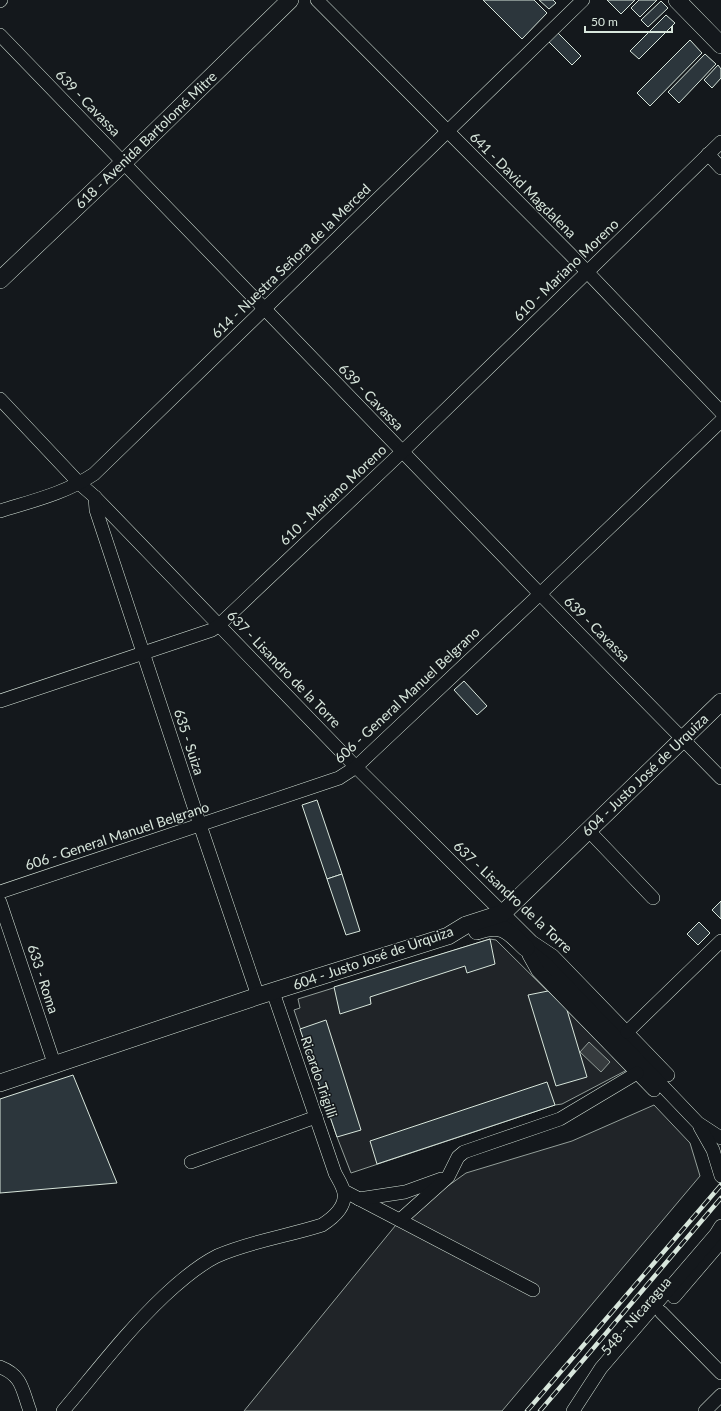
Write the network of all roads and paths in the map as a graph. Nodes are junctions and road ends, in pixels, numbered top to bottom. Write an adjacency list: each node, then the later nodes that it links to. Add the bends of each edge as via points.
1 (290, 0): 10 (main road, 618 - Avenida Bartolomé Mitre)
2 (317, 0): 7 (street, 641 - David Magdalena)
3 (583, 0): 7 (street, 614 - Nuestra Señora de la Merced)
4 (677, 0): 6 (main road)
5 (0, 35): 10 (street, 639 - Cavassa)
6 (721, 45)
7 (448, 131): 12 (street, 641 - David Magdalena); 14 (street, 614 - Nuestra Señora de la Merced)
8 (721, 142): 9 (street, 610 - Mariano Moreno)
9 (708, 154): 11 (street); 12 (street, 610 - Mariano Moreno)
10 (123, 163): 13 (main road, 618 - Avenida Bartolomé Mitre); 14 (street, 639 - Cavassa)
11 (721, 168)
12 (587, 272): 16 (street, 641 - David Magdalena); 18 (street, 610 - Mariano Moreno)
13 (0, 280)
14 (264, 310): 18 (street, 639 - Cavassa); 19 (street, 614 - Nuestra Señora de la Merced, via 94,474)
15 (0, 399): 19 (street, 637 - Lisandro de la Torre)
16 (721, 412)
17 (721, 420): 22 (street, 606 - General Manuel Belgrano)
18 (402, 452): 22 (street, 639 - Cavassa); 23 (street, 610 - Mariano Moreno)
19 (80, 484): 20 (street, 637 - Lisandro de la Torre); 21 (street, 614 - Nuestra Señora de la Merced)
20 (95, 497): 23 (street, 637 - Lisandro de la Torre); 24 (street, 635 - Suiza, via 96,510)
21 (0, 511)
22 (540, 594): 27 (street, 639 - Cavassa); 28 (street, 606 - General Manuel Belgrano)
23 (219, 625): 24 (street, 610 - Mariano Moreno, via 212,630); 28 (street, 637 - Lisandro de la Torre)
24 (143, 653): 25 (street, 610 - Mariano Moreno); 30 (street, 635 - Suiza)
25 (0, 701)
26 (721, 702): 27 (main road, 604 - Justo José de Urquiza)
27 (683, 739): 29 (street, 639 - Cavassa); 31 (main road, 604 - Justo José de Urquiza)
28 (356, 767): 30 (street, 606 - General Manuel Belgrano, via 339,778); 35 (street, 637 - Lisandro de la Torre)
29 (721, 778)
30 (200, 825): 32 (street, 606 - General Manuel Belgrano); 39 (street, 635 - Suiza)
31 (588, 830): 33 (street); 35 (main road, 604 - Justo José de Urquiza)
32 (0, 892)
33 (653, 898)
34 (0, 902): 41 (street, 633 - Roma)
35 (503, 913): 36 (main road, 604 - Justo José de Urquiza, via 466,925); 38 (street, 637 - Lisandro de la Torre)
36 (448, 936): 38 (main road, via 499,926); 39 (main road, 604 - Justo José de Urquiza)
37 (721, 941): 40 (street)
38 (529, 945): 40 (street, 637 - Lisandro de la Torre, via 553,956); 42 (street, 637 - Lisandro de la Torre, via 538,971); 47 (street)
39 (266, 994): 41 (main road, 604 - Justo José de Urquiza); 46 (street, Ricardo Trigilli)
40 (627, 1032): 43 (street, 637 - Lisandro de la Torre)
41 (55, 1066): 44 (main road, 604 - Justo José de Urquiza)
42 (638, 1073): 45 (street, 637 - Lisandro de la Torre); 50 (street, via 560,1119 464,1152 458,1157)
43 (668, 1075)
44 (0, 1083)
45 (654, 1090)
46 (316, 1117): 49 (street); 52 (street, Ricardo Trigilli)
47 (698, 1124): 48 (street); 51 (street, via 713,1150)
48 (721, 1138)
49 (191, 1162)
50 (448, 1176): 53 (street, via 405,1192); 54 (street)
51 (721, 1176)
52 (344, 1192): 53 (street); 63 (street, via 342,1204 330,1220 322,1225 235,1249 196,1268 169,1291 130,1331)
53 (359, 1199): 54 (street)
54 (400, 1220): 57 (street)
55 (721, 1226): 64 (street, via 601,1368)
56 (721, 1242): 58 (street, 548 - Nicaragua)
57 (533, 1290)
58 (661, 1312): 60 (street); 64 (street, 548 - Nicaragua)
59 (0, 1367): 62 (street, via 20,1381)
60 (721, 1373)
61 (721, 1395): 65 (street)
62 (30, 1411)
63 (63, 1411)
64 (574, 1411)
65 (705, 1411)

